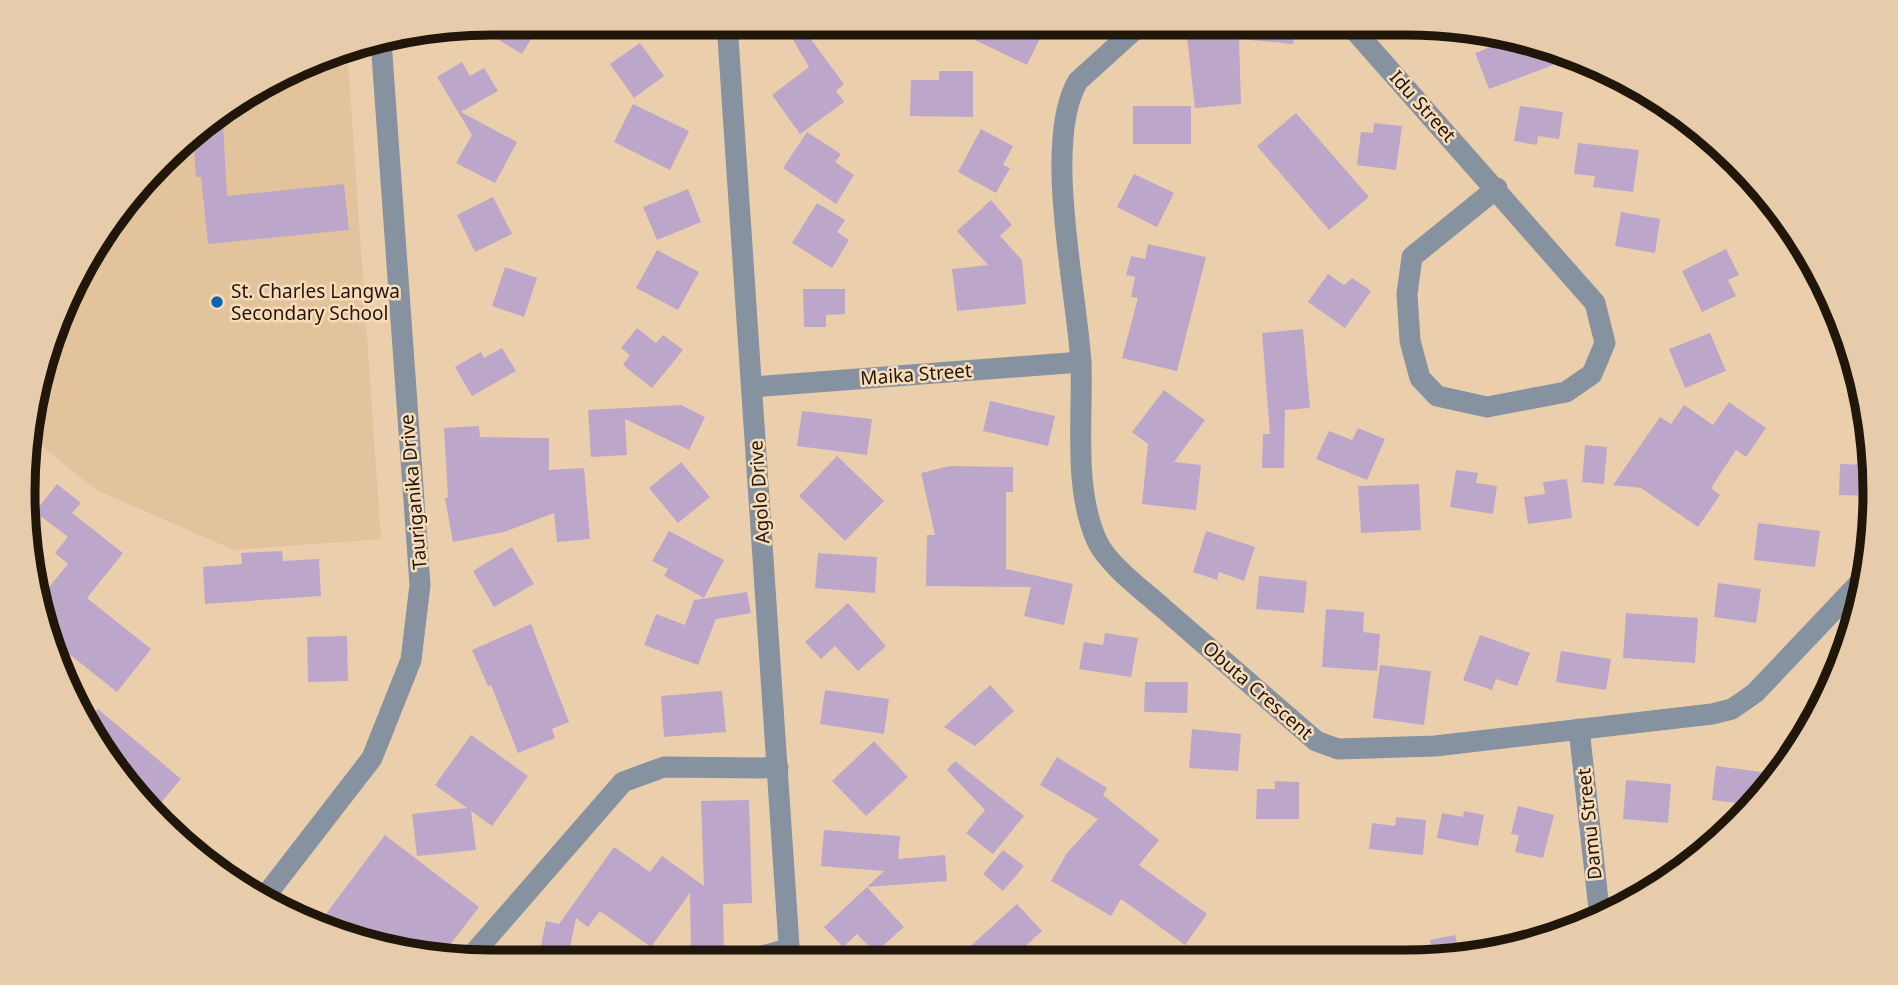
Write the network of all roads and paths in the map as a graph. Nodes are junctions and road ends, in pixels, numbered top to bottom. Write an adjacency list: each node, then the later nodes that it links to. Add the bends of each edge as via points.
1 (728, 35): 7 (street, Agolo Drive)
2 (1129, 35): 6 (street, Obuta Crescent, via 1078,81 1071,92 1063,133 1066,230)
3 (1359, 35): 5 (street, Idu Street)
4 (382, 49): 11 (street, Tauriganika Drive, via 420,585 411,660 372,758)
5 (1497, 188): 5 (street, via 1412,257 1407,294 1410,341 1420,378 1437,396 1486,407 1566,392 1592,374 1605,343 1595,303)
6 (1081, 362): 7 (street, Maika Street); 9 (street, Obuta Crescent, via 1082,481 1098,543 1127,576 1316,741 1338,749 1361,750)
7 (752, 387): 10 (street, Agolo Drive)
8 (1852, 591): 9 (street, Obuta Crescent, via 1755,693 1732,709)
9 (1579, 729): 12 (street, Damu Street)
10 (778, 768): 13 (street, via 664,767 623,782); 14 (street, Agolo Drive)
11 (268, 891)
12 (1599, 907)
13 (477, 949)
14 (790, 950)

